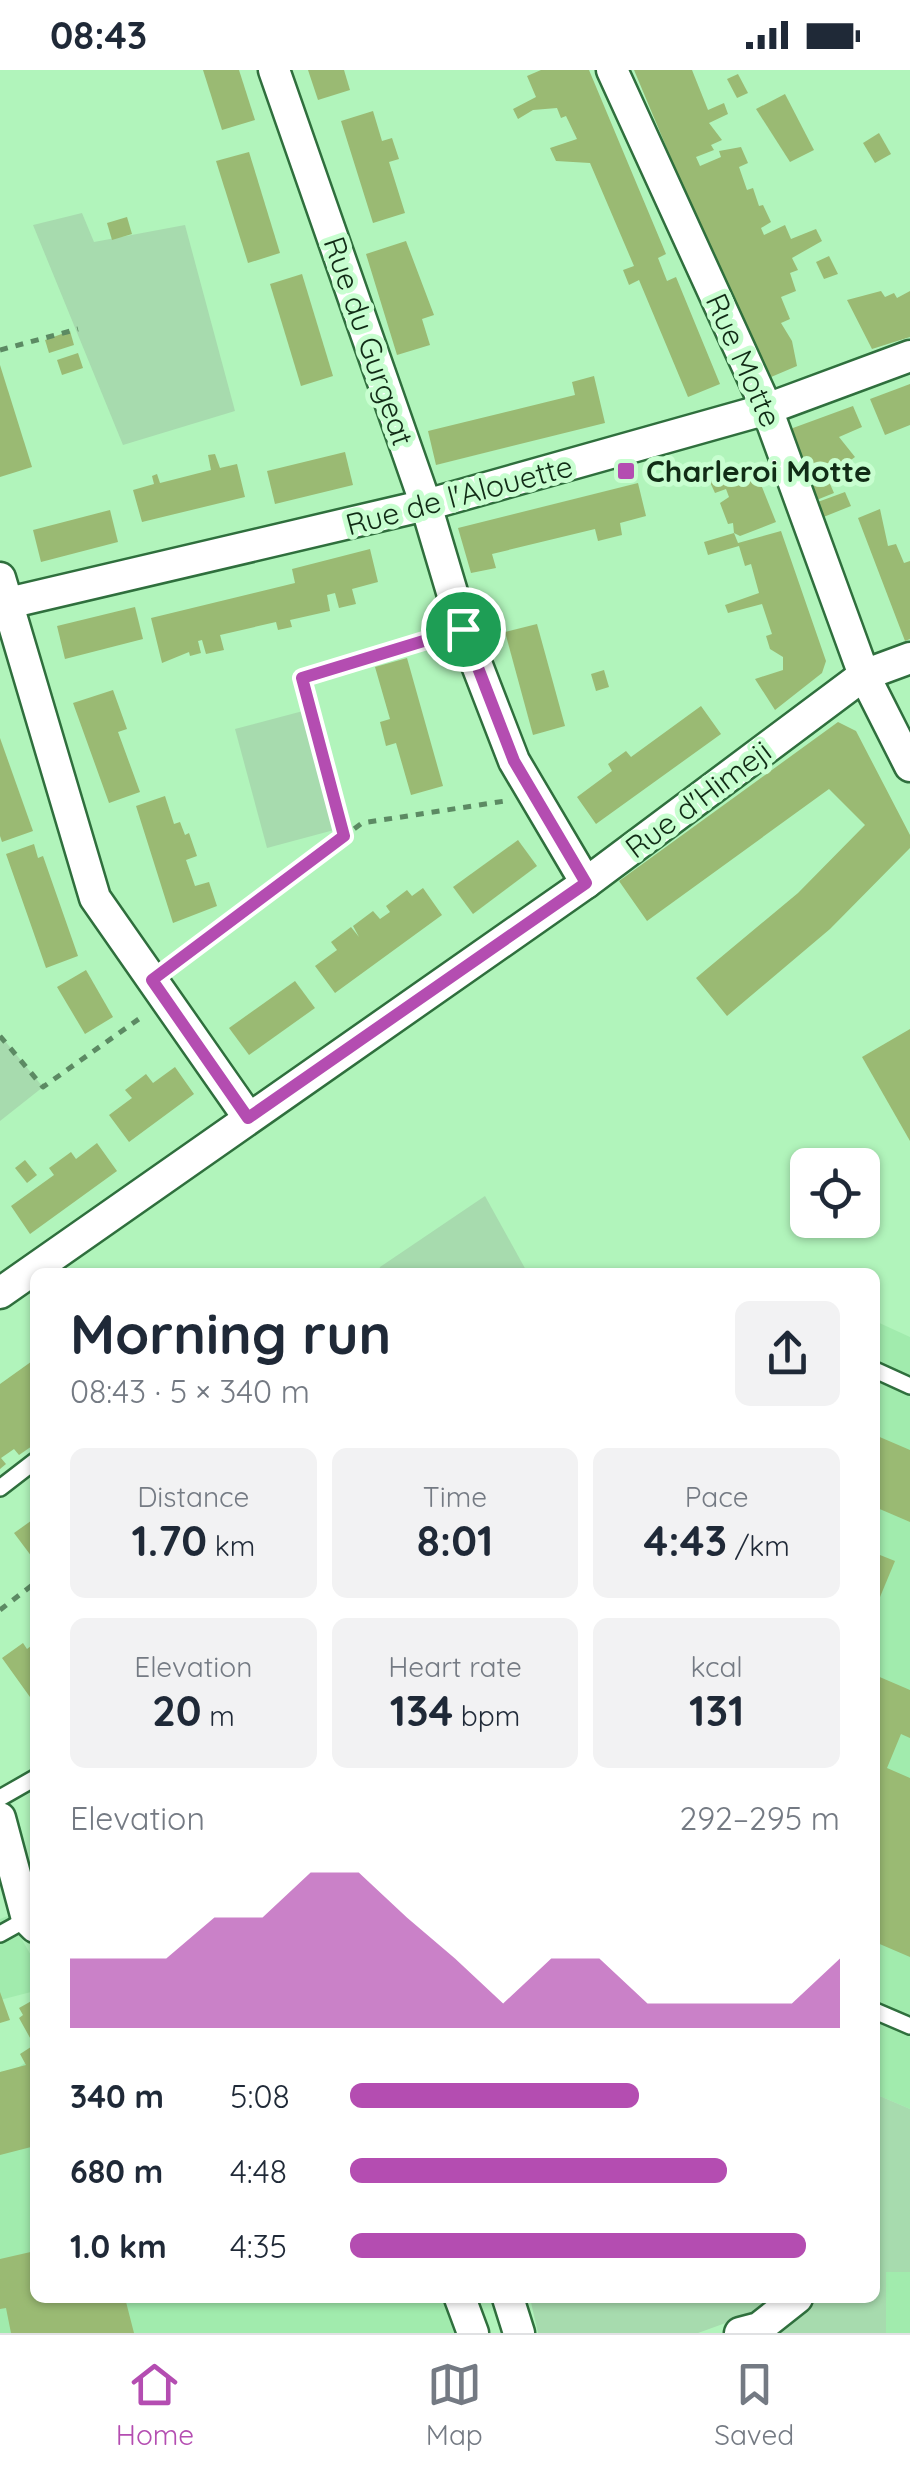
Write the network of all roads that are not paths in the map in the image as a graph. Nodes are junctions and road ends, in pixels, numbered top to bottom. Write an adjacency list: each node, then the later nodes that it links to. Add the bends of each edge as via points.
1 (274, 70): 5 (street, Rue du Gurgeat)
2 (612, 70): 4 (street, Rue Motte)
3 (910, 356): 4 (street, Rue de l'Alouette)
4 (767, 409): 5 (street, Rue de l'Alouette); 8 (street, Rue Motte)
5 (426, 505): 6 (street, Rue de l'Alouette); 10 (street, Rue du Gurgeat, via 463,629 531,796)
6 (3, 596): 11 (street, via 95,898)
7 (910, 658): 8 (street, Rue d'Himeji)
8 (864, 675): 9 (street, Rue Motte); 10 (street, Rue d'Himeji)
9 (910, 766)
10 (586, 883): 11 (street, Rue d'Himeji)
11 (248, 1118): 12 (street, Rue d'Himeji)
12 (35, 1268)
13 (30, 1272): 14 (street, Rue d'Himeji)
14 (0, 1293)
15 (880, 1372): 16 (lane)
16 (910, 1386)
17 (30, 1465): 18 (lane)
18 (0, 1488)
19 (30, 1781): 20 (lane)
20 (0, 1798)
21 (0, 1818): 22 (street)
22 (30, 1920)
23 (30, 1923): 24 (lane)
24 (0, 1934)
25 (880, 2013): 26 (lane)
26 (910, 2026)
27 (462, 2303): 30 (street)
28 (510, 2303): 31 (street)
29 (791, 2303): 32 (street, via 759,2328)
30 (473, 2333)
31 (519, 2333)
32 (740, 2333)

